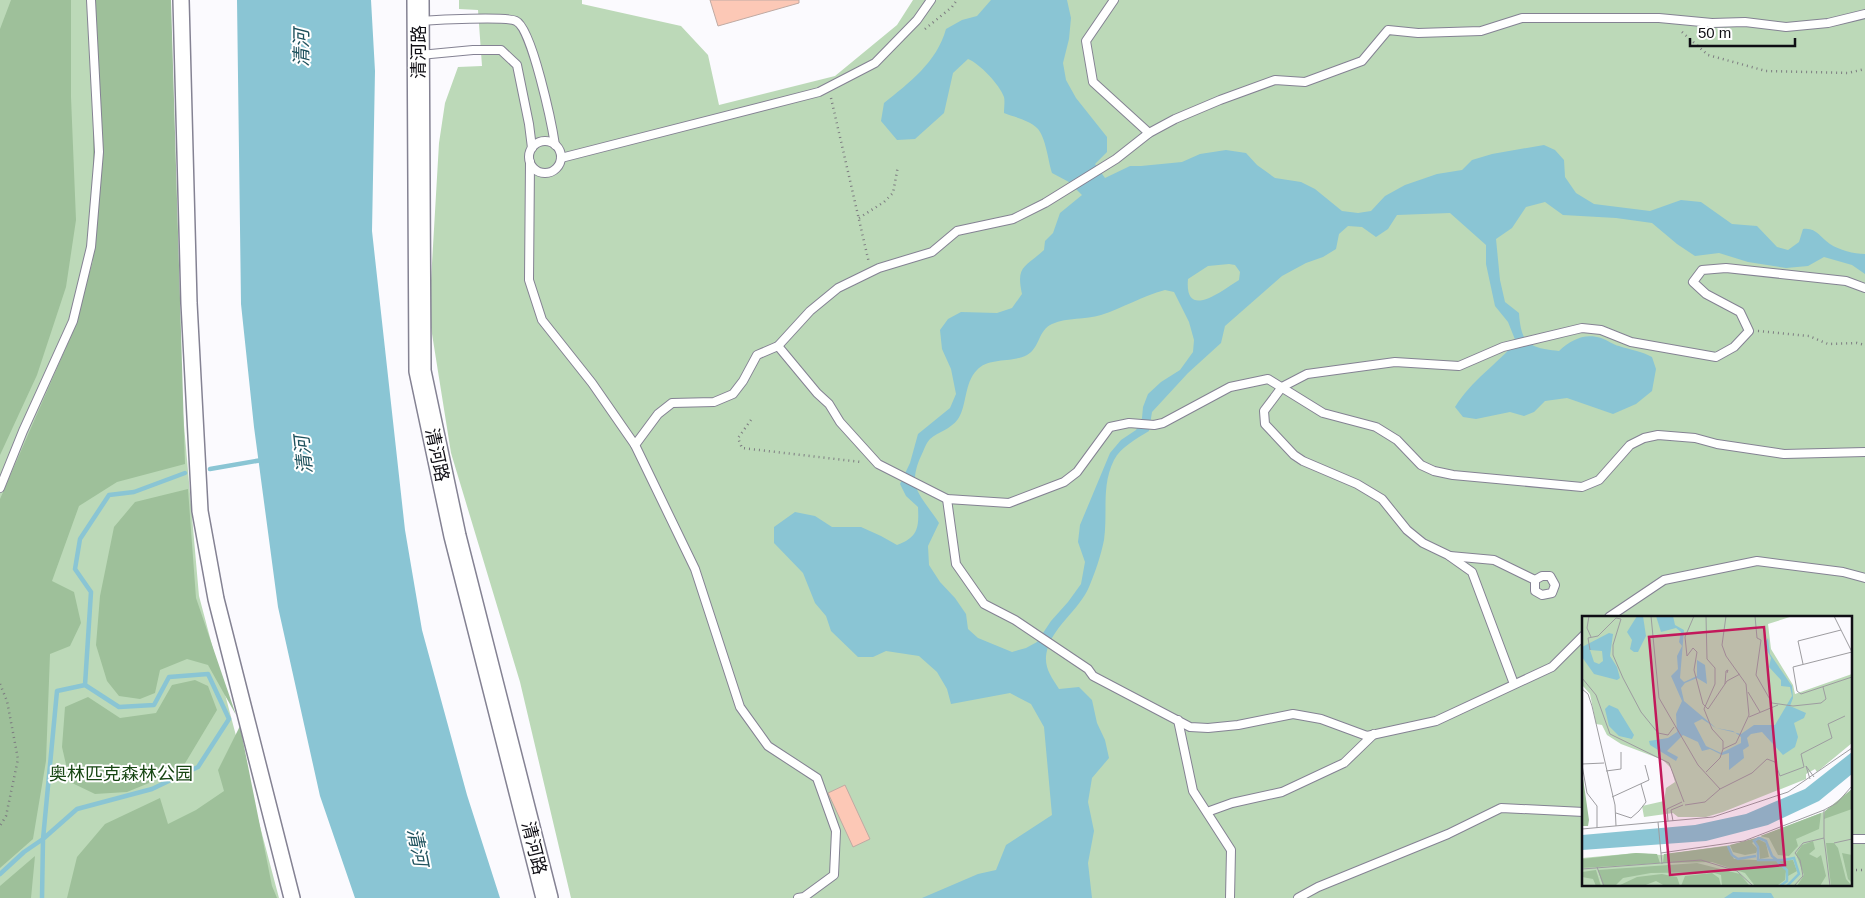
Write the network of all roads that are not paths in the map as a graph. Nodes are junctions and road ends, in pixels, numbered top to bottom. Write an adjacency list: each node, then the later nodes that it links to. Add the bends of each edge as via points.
1 (91, 0): 18 (lane, via 99,152 91,247 73,321)
2 (181, 0): 32 (street, via 189,303 200,511 216,598)
3 (931, 0): 11 (lane, via 917,20 874,63 819,92)
4 (1114, 0): 8 (lane, via 1086,41 1093,82)
5 (418, 10): 7 (street, 清河路); 9 (lane, via 516,21 524,28)
6 (1865, 14): 8 (lane, via 1828,23 1786,26 1668,19 1522,18 1481,31 1418,33 1388,30 1362,61 1305,82 1275,80 1193,112)
7 (418, 56): 10 (lane, via 501,50 517,65); 33 (street, 清河路, via 420,371 455,536)
8 (1148, 134): 14 (lane, via 1116,159 1014,219 957,231 932,252 879,268 838,288)
9 (555, 144): 10 (lane, via 540,142); 11 (lane)
10 (532, 148): 12 (lane)
11 (561, 158): 12 (lane, via 557,168 547,173 536,171)
12 (530, 162): 16 (lane, via 528,280 542,320 592,383)
13 (1865, 288): 15 (lane, via 1846,281 1726,268 1702,270 1693,282 1706,294 1740,312 1748,331 1734,347 1716,357 1631,342 1601,330 1582,328 1503,347 1459,366 1395,362 1307,374)
14 (778, 346): 16 (lane, via 757,355 733,394 714,402 672,403 658,414); 19 (lane, via 878,464)
15 (1282, 386): 17 (lane, via 1323,414 1376,427 1397,440 1421,465 1453,475 1582,487 1599,480 1630,445 1658,435 1695,438 1784,454); 19 (lane, via 1268,379 1230,387 1162,423 1129,423 1110,427 1077,472 1064,482 1009,503); 20 (lane, via 1264,411 1265,424 1278,438 1303,461 1357,484 1382,499 1407,530 1423,543)
16 (635, 445): 34 (lane, via 695,569 740,707 768,746 817,778 836,832 834,875)
17 (1865, 452)
18 (0, 488)
19 (947, 499): 26 (lane, via 956,564 984,604 1015,620 1088,669 1093,676)
20 (1448, 555): 22 (lane, via 1494,560); 25 (lane, via 1472,572)
21 (1865, 578): 23 (lane, via 1843,572 1757,561 1664,580)
22 (1535, 580)
23 (1610, 616)
24 (1582, 637): 25 (lane, via 1552,667)
25 (1514, 684): 27 (lane, via 1436,721)
26 (1178, 720): 27 (lane, via 1190,727 1208,728 1293,714 1320,719 1367,736); 28 (lane, via 1193,791)
27 (1374, 734): 28 (lane, via 1344,763 1282,792)
28 (1207, 812): 35 (lane, via 1231,850)
29 (1582, 812): 36 (lane, via 1501,808)
30 (1852, 839): 31 (lane)
31 (1865, 839)
32 (292, 898)
33 (546, 898)
34 (798, 898)
35 (1230, 898)
36 (1298, 898)

